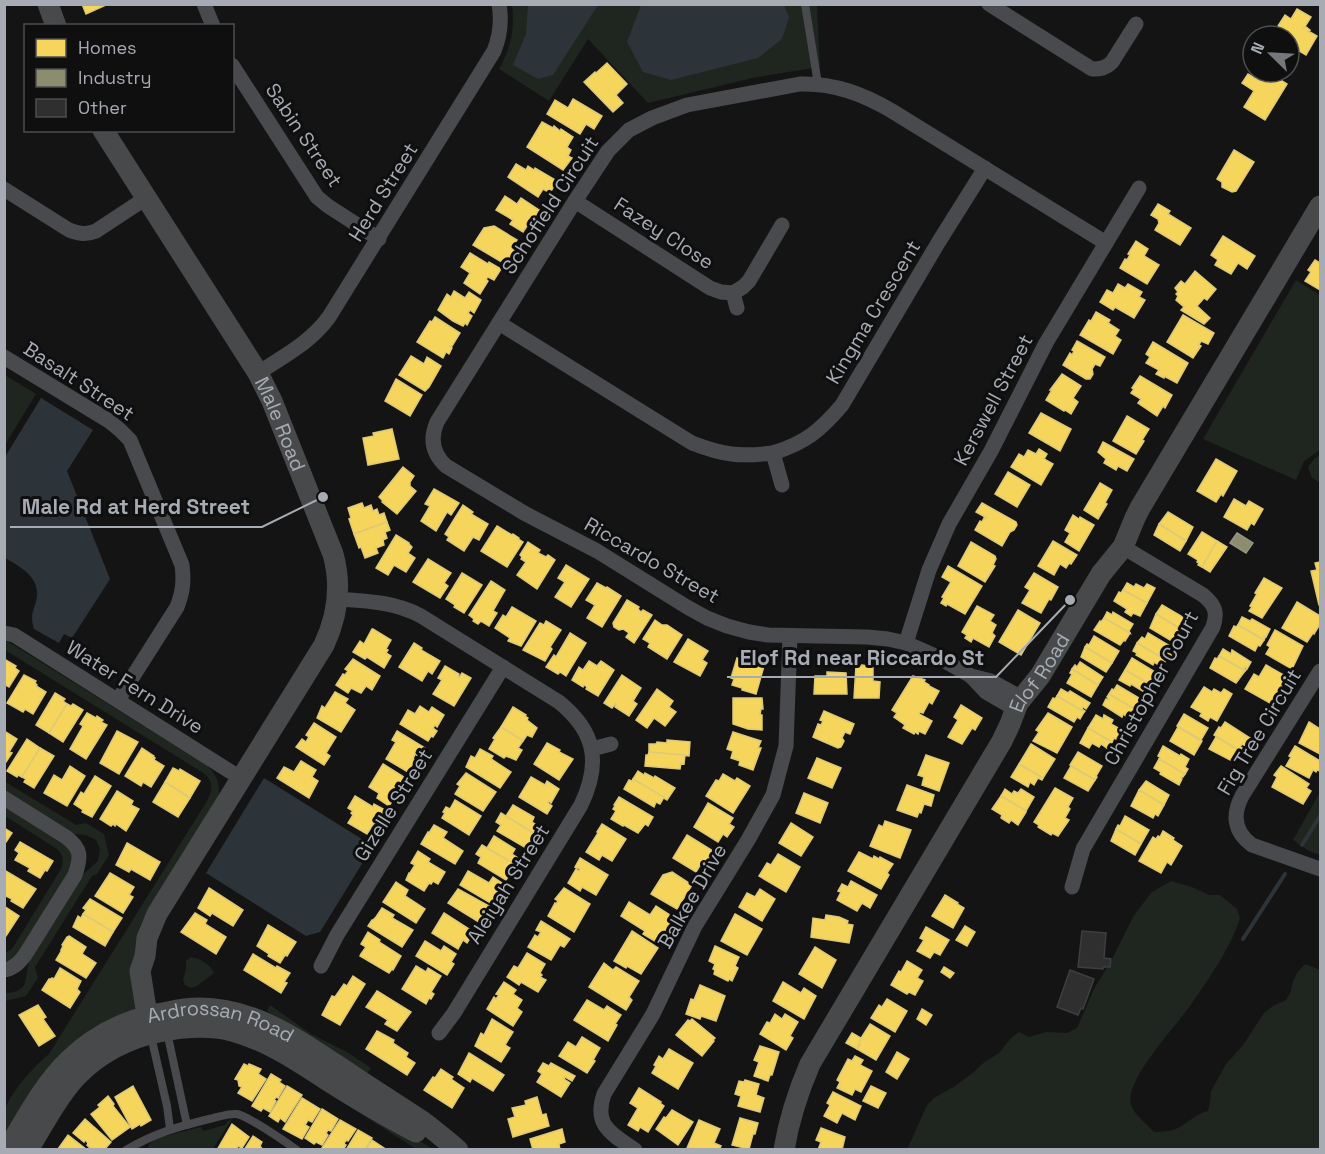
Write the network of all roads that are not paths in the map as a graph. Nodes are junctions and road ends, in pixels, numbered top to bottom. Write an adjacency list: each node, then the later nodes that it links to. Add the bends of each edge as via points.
1 (48, 4): 6 (street)
2 (204, 4): 7 (street)
3 (499, 4): 19 (street, Herd Street, via 501,26 494,51)
4 (805, 4): 10 (lane)
5 (989, 4): 8 (street, via 1092,69 1108,67)
6 (55, 24)
7 (212, 24)
8 (1137, 24)
9 (234, 68): 19 (street, Sabin Street, via 317,197)
10 (818, 84): 12 (street, Schofield Circuit, via 874,100); 16 (street, Schofield Circuit, via 783,86 687,105 652,118 629,130 608,151)
11 (104, 132): 15 (street, Male Road)
12 (985, 168): 20 (street, Schofield Circuit); 27 (street, Kingma Crescent, via 842,405 810,436 793,447)
13 (1139, 188): 20 (street, Kerswell Street)
14 (4, 189): 15 (street, via 69,230 87,234)
15 (146, 198): 25 (street, Male Road)
16 (575, 201): 21 (street, Fazey Close, via 710,288); 23 (street, Schofield Circuit)
17 (1320, 206): 29 (street, Elof Road, via 1140,508)
18 (782, 225): 21 (street, via 749,281)
19 (379, 239): 25 (street, Herd Street, via 320,330)
20 (1106, 243): 33 (street, Kerswell Street, via 1046,343 949,524 928,570)
21 (733, 293): 22 (street)
22 (737, 308)
23 (499, 323): 26 (street, Schofield Circuit, via 437,422 432,437); 27 (street, Kingma Crescent, via 692,443 732,455)
24 (4, 357): 36 (street, Basalt Street, via 109,422 130,440 182,565 184,579 177,607)
25 (258, 373): 30 (street, Male Road, via 333,554)
26 (435, 451): 32 (street, Riccardo Street, via 441,462 455,471 707,618 749,632)
27 (772, 453): 28 (street)
28 (782, 485)
29 (1124, 547): 37 (street, Elof Road, via 1101,574 1040,676); 43 (street, Christopher Court, via 1211,602 1216,619 1083,849)
30 (338, 599): 34 (street, Aleiyah Street, via 406,608); 40 (street, Male Road, via 324,645)
31 (4, 633): 36 (street, Water Fern Drive, via 14,635)
32 (790, 636): 33 (street, Riccardo Street); 58 (street, Balkee Drive, via 786,746 773,795 695,926 653,1014 600,1104 604,1125)
33 (906, 643): 37 (street, Riccardo Street, via 971,676 986,692)
34 (503, 667): 39 (street, Aleiyah Street, via 572,712); 44 (street, Gizelle Street)
35 (1320, 671): 42 (street, Fig Tree Circuit, via 1242,796 1236,812 1239,829 1252,845)
36 (118, 700): 40 (street, Water Fern Drive)
37 (1018, 704): 59 (street, Elof Road, via 1002,741 810,1064 794,1104)
38 (611, 744): 39 (street)
39 (592, 748): 47 (street, Aleiyah Street, via 589,790 581,805)
40 (242, 778): 46 (street, Male Road, via 157,914 147,938 145,956 152,968)
41 (4, 798): 45 (street, via 84,850 75,875 25,955)
42 (1320, 869)
43 (1072, 887)
44 (321, 966)
45 (7, 974)
46 (156, 1024): 48 (lane); 49 (lane); 53 (street, Ardrossan Road, via 124,1024 101,1035 69,1060 44,1090); 54 (street, Ardrossan Road, via 111,1050 76,1077); 57 (street, Ardrossan Road, via 184,1009 221,1010 281,1030 423,1122)
47 (439, 1033)
48 (178, 1087): 49 (lane); 50 (lane)
49 (164, 1091): 51 (lane)
50 (187, 1125): 51 (lane); 56 (lane, via 236,1114)
51 (170, 1129): 52 (lane, via 154,1134)
52 (139, 1146): 55 (lane)
53 (7, 1149)
54 (28, 1149)
55 (126, 1149)
56 (297, 1149)
57 (457, 1149)
58 (635, 1149)
59 (784, 1149)

